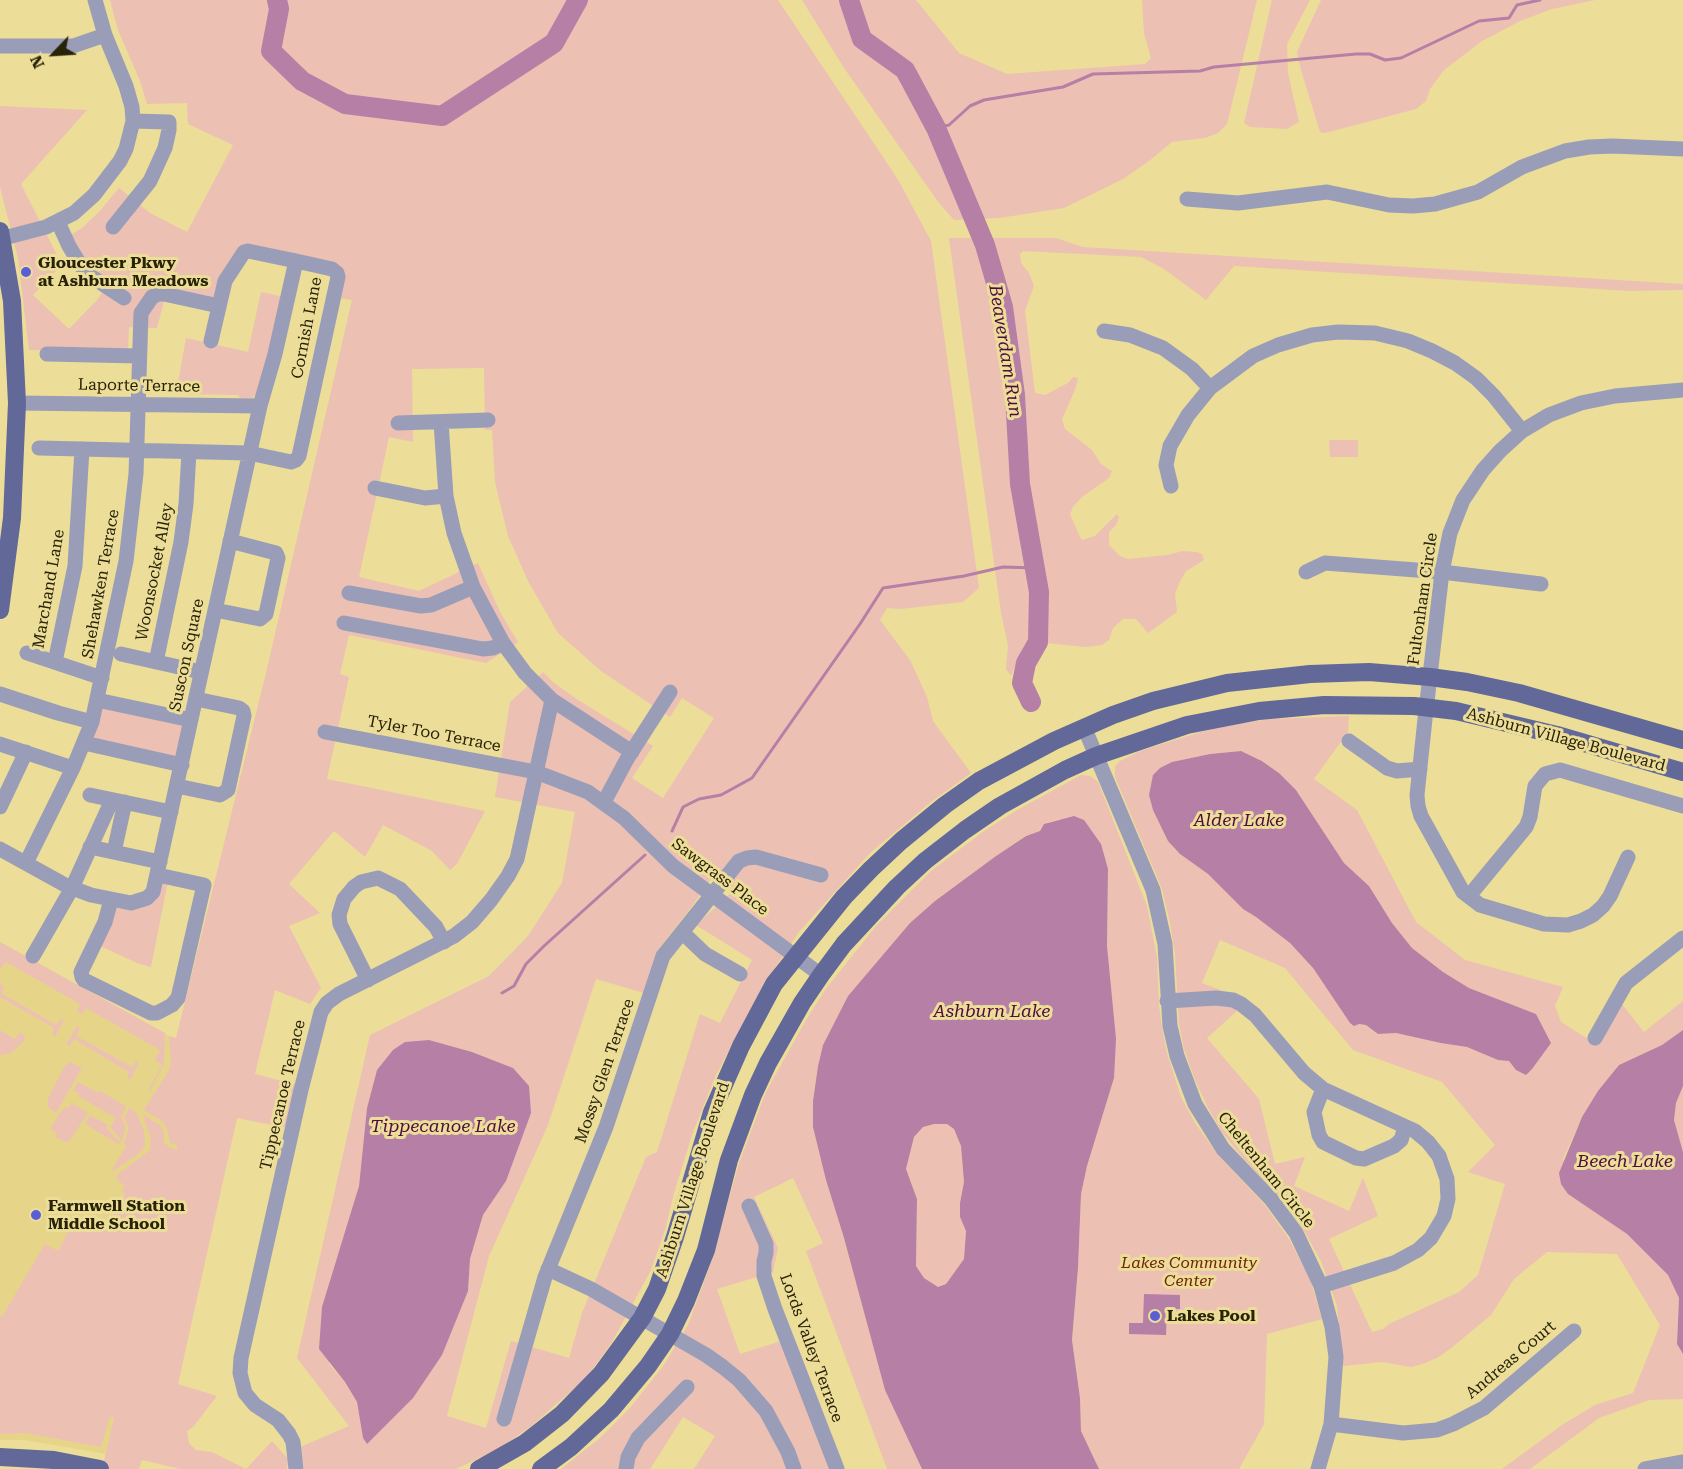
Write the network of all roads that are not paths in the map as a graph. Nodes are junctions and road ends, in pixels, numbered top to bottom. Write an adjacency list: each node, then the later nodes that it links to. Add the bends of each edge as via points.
1 (94, 0): 2 (street)
2 (105, 35): 3 (street, via 73,46); 4 (street, via 129,93)
3 (0, 46)
4 (133, 121): 7 (street, via 120,161 86,204); 8 (street, via 169,122 167,139 150,181)
5 (1683, 149): 6 (street, via 1613,146 1565,151 1522,167 1478,192 1435,204 1389,205 1327,192 1238,203)
6 (1188, 199)
7 (58, 222): 9 (street); 11 (street, via 81,266)
8 (113, 227)
9 (0, 236): 19 (main road, via 12,302)
10 (296, 261): 12 (street, Cornish Lane, via 244,252 225,281); 21 (street, Suscon Square); 30 (street, Cornish Lane, via 332,270 338,278 298,456 291,462)
11 (124, 298)
12 (219, 306): 14 (street, Cornish Lane); 16 (street, Shehawken Terrace, via 164,294 152,297 141,313)
13 (1104, 331): 17 (street, via 1130,335 1163,348)
14 (211, 341)
15 (47, 354): 16 (street)
16 (139, 356): 20 (street, Shehawken Terrace)
17 (1210, 388): 25 (street, via 1253,356 1294,339 1338,332 1375,333 1408,341 1455,363 1494,396); 31 (street, via 1170,446 1166,465)
18 (1683, 390): 25 (street, Fultonham Circle, via 1581,403)
19 (17, 403): 20 (street, Laporte Terrace); 40 (main road, via 12,518)
20 (138, 403): 21 (street, Laporte Terrace); 28 (street, Shehawken Terrace)
21 (260, 406): 30 (street, Suscon Square)
22 (488, 420): 23 (street)
23 (441, 422): 24 (street); 33 (street)
24 (398, 423)
25 (1522, 431): 36 (street, Fultonham Circle, via 1483,470 1463,500 1450,533)
26 (39, 448): 27 (street)
27 (82, 449): 28 (street); 46 (street, Marchand Lane, via 75,566)
28 (137, 450): 29 (street); 50 (street, Shehawken Terrace, via 133,517)
29 (189, 452): 30 (street); 47 (street, Woonsocket Alley, via 181,542)
30 (249, 453): 34 (street, Suscon Square)
31 (1171, 486)
32 (375, 488): 33 (street, via 425,498)
33 (446, 496): 38 (street)
34 (230, 542): 41 (street, Suscon Square); 41 (street, via 276,553 266,614 260,619)
35 (1306, 572): 36 (street, via 1325,562)
36 (1442, 572): 37 (street); 49 (street, Fultonham Circle)
37 (1541, 584)
38 (473, 587): 39 (street, via 421,606); 43 (street)
39 (349, 592)
40 (0, 610)
41 (215, 610): 48 (street, Suscon Square)
42 (344, 623): 43 (street, via 483,649)
43 (502, 643): 55 (street)
44 (27, 653): 46 (street, Marchand Lane)
45 (120, 654): 47 (street, Woonsocket Alley)
46 (55, 662): 50 (street, Marchand Lane)
47 (156, 662): 48 (street, Woonsocket Alley)
48 (201, 672): 53 (street, Suscon Square)
49 (1430, 677): 56 (street, Fultonham Circle); 59 (main road, Ashburn Village Boulevard, via 1369,672 1256,678 1153,701); 61 (main road, Ashburn Village Boulevard, via 1519,693)
50 (102, 678): 54 (street, Shehawken Terrace)
51 (670, 692): 66 (street)
52 (0, 694): 58 (street)
53 (196, 699): 57 (street, Suscon Square); 73 (street, via 243,711 228,790 220,795)
54 (97, 700): 57 (street); 58 (street, Shehawken Terrace)
55 (552, 700): 66 (street); 71 (street, Tippecanoe Terrace)
56 (1427, 707): 67 (main road, Ashburn Village Boulevard, via 1324,705 1259,711 1187,725); 70 (street, Fultonham Circle); 72 (main road, Ashburn Village Boulevard, via 1517,724)
57 (191, 720): 68 (street, Suscon Square)
58 (92, 722): 63 (street, Shehawken Terrace)
59 (1083, 727): 67 (street, Cheltenham Circle); 95 (main road, Ashburn Village Boulevard, via 1010,763 945,805 871,869)
60 (325, 732): 71 (street, Tyler Too Terrace)
61 (1683, 740)
62 (1348, 741): 70 (street, via 1387,768)
63 (84, 743): 68 (street); 69 (street, Shehawken Terrace)
64 (0, 744): 65 (street)
65 (26, 752): 69 (street); 78 (street)
66 (632, 752): 76 (street)
67 (1096, 756): 97 (main road, Ashburn Village Boulevard, via 1000,806 925,861 870,914); 99 (street, Cheltenham Circle, via 1153,890 1165,944)
68 (182, 765): 73 (street, Suscon Square)
69 (73, 768): 84 (street, Shehawken Terrace)
70 (1420, 769): 89 (street, Fultonham Circle, via 1417,795 1421,816 1462,892)
71 (536, 772): 76 (street, Sawgrass Place, via 572,784); 93 (street, Tippecanoe Terrace, via 512,870 480,914)
72 (1683, 772)
73 (177, 786): 79 (street, Suscon Square)
74 (90, 795): 75 (street)
75 (118, 801): 79 (street); 80 (street); 82 (street)
76 (604, 802): 88 (street, Sawgrass Place, via 673,866)
77 (1683, 806): 89 (street, via 1560,770 1545,774 1535,786 1526,827)
78 (0, 807)
79 (171, 812): 85 (street, Suscon Square)
80 (90, 847): 82 (street); 87 (street)
81 (0, 849): 84 (street, Suscon Square)
82 (114, 852): 85 (street)
83 (1628, 857): 89 (street, via 1603,906 1593,915 1568,925 1544,924 1480,905)
84 (26, 863): 87 (street, Suscon Square)
85 (159, 868): 90 (street, Suscon Square, via 153,892 147,898 131,903); 90 (street, via 204,885 178,998 172,1005 151,1013 82,977)
86 (821, 875): 88 (street, Mossy Glen Terrace, via 747,858 733,867)
87 (72, 888): 90 (street, Suscon Square); 94 (street)
88 (714, 895): 91 (street, Mossy Glen Terrace); 95 (street, Sawgrass Place)
89 (1469, 896)
90 (111, 900)
91 (682, 932): 96 (street, via 705,954); 104 (street, Mossy Glen Terrace, via 660,964 606,1127)
92 (1683, 938): 100 (street, via 1626,983)
93 (444, 942): 98 (street, Tippecanoe Terrace); 98 (street, via 436,927 400,889 378,878 361,882 344,899 339,915)
94 (33, 956)
95 (796, 958): 97 (street, Sawgrass Place); 106 (main road, Ashburn Village Boulevard, via 774,984 726,1078 657,1289)
96 (740, 974)
97 (821, 975): 108 (main road, Ashburn Village Boulevard, via 753,1095 729,1160 706,1250)
98 (368, 980): 115 (street, Tippecanoe Terrace, via 333,997 321,1012 241,1358 245,1393 289,1434 294,1442)
99 (1167, 1001): 101 (street, via 1216,998 1241,1004); 105 (street, Cheltenham Circle, via 1177,1056 1204,1122 1222,1149 1291,1225)
100 (1595, 1038)
101 (1323, 1089): 102 (street); 102 (street, via 1314,1112 1319,1135 1323,1142 1356,1158 1364,1159 1394,1146 1401,1140)
102 (1405, 1127): 105 (street, via 1428,1142 1443,1164 1448,1198 1440,1224 1425,1245 1402,1259)
103 (749, 1206): 120 (street, Lords Valley Terrace, via 766,1244 765,1276 775,1309)
104 (548, 1269): 106 (street); 110 (street, Mossy Glen Terrace)
105 (1321, 1286): 111 (street, Cheltenham Circle, via 1336,1357)
106 (642, 1318): 108 (street); 116 (main road, Ashburn Village Boulevard, via 601,1374 562,1414 525,1443)
107 (1574, 1331): 111 (street, Andreas Court, via 1484,1408 1454,1424 1403,1433)
108 (670, 1334): 117 (main road, Ashburn Village Boulevard, via 611,1410); 119 (street, via 723,1367 754,1396 776,1428)
109 (687, 1387): 118 (street, via 638,1438)
110 (504, 1419)
111 (1331, 1424): 121 (street, Cheltenham Circle)
112 (0, 1457): 114 (main road, via 54,1460)
113 (1683, 1462): 122 (street)
114 (95, 1468)
115 (296, 1469)
116 (479, 1469)
117 (541, 1469)
118 (626, 1469)
119 (794, 1469)
120 (837, 1469)
121 (1318, 1469)
122 (1645, 1469)

